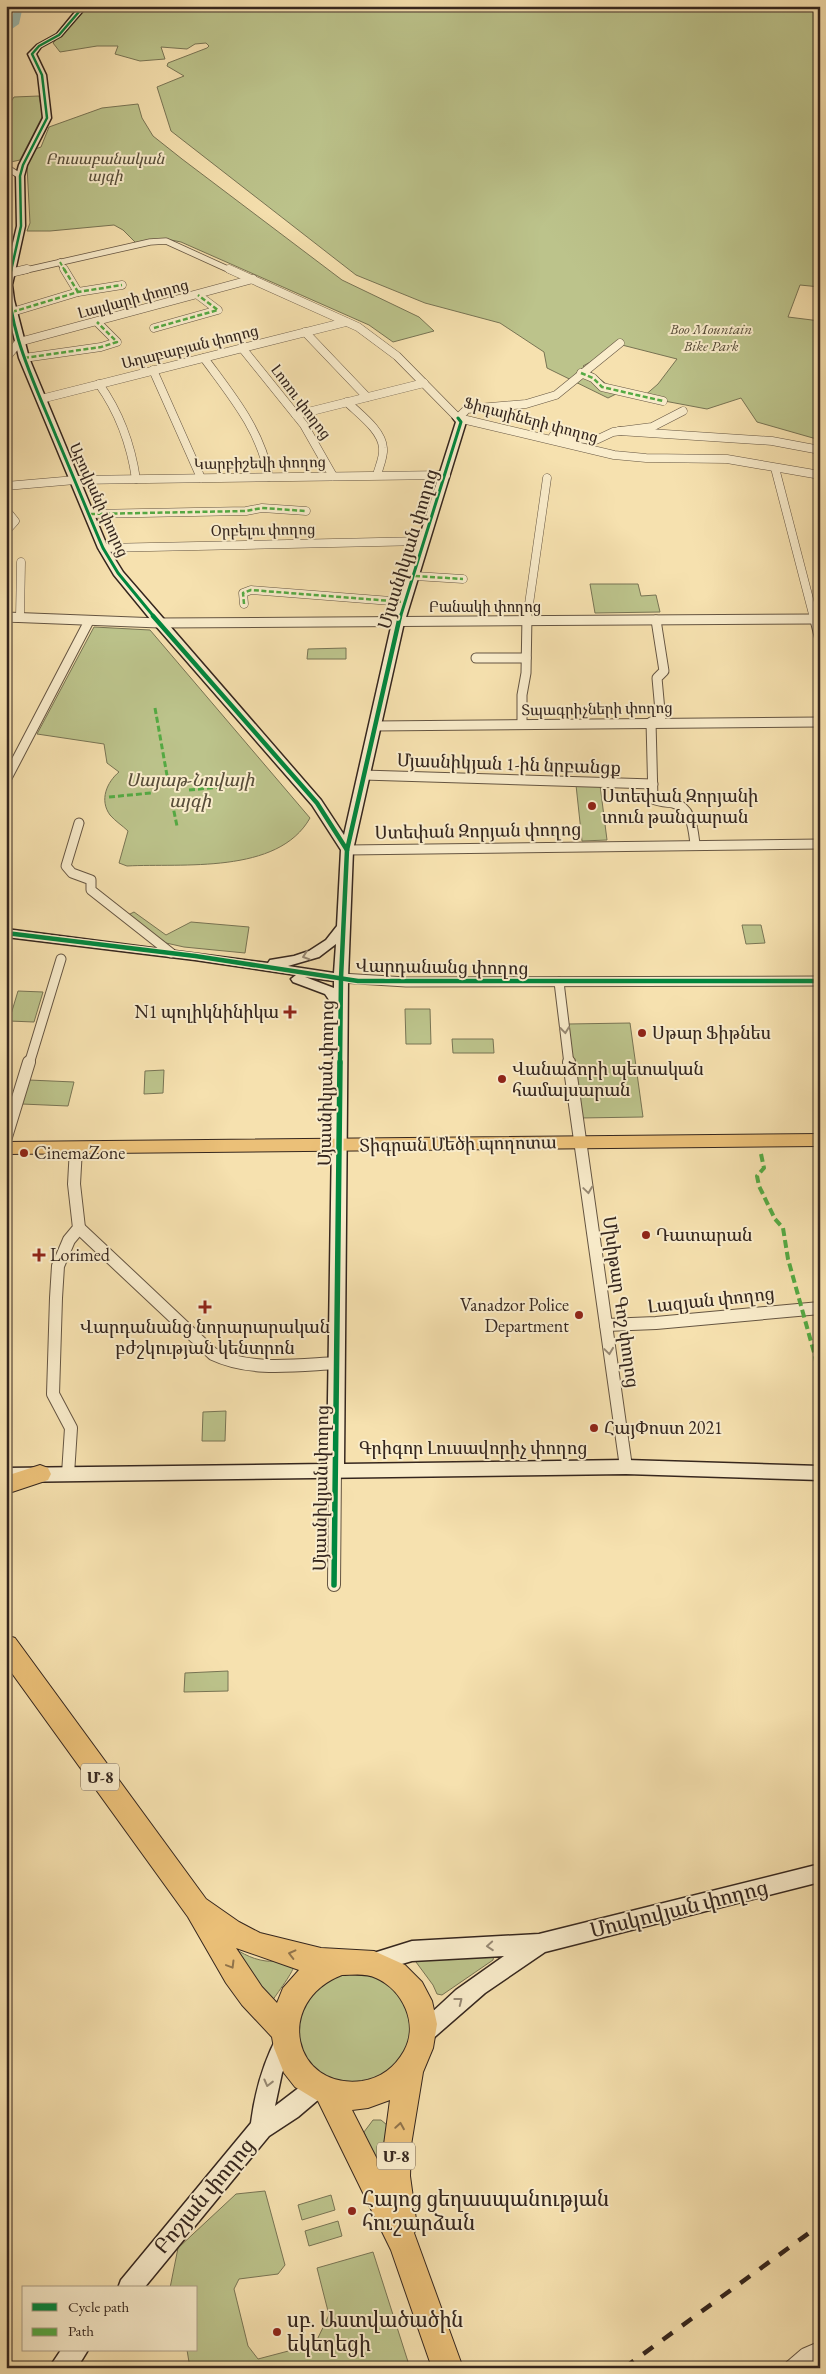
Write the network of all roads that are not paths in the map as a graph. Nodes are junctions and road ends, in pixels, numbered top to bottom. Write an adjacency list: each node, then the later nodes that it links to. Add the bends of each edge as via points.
1 (84, 6): 3 (street, via 59,35 32,54 42,75 48,118)
2 (6, 167): 3 (street)
3 (20, 176): 5 (street, Աբովյանի փողոց, via 21,226)
4 (60, 262): 5 (street); 6 (street, Ֆիդայիների փողոց, via 166,240); 8 (street)
5 (9, 273): 10 (street, Աբովյանի փողոց)
6 (253, 279): 9 (street, Լալվարի փողոց); 12 (street, Ֆիդայիների փողոց)
7 (122, 285): 8 (street)
8 (78, 292): 10 (street)
9 (198, 295): 11 (street, Լալվարի փողոց); 13 (street, via 218,310)
10 (12, 312): 15 (street, Աբովյանի փողոց)
11 (97, 322): 15 (street, Լալվարի փողոց); 19 (street, via 117,342)
12 (346, 322): 14 (street, Աղաբաբյան փողոց); 23 (street, Ֆիդայիների փողոց, via 386,347)
13 (154, 328)
14 (305, 332): 17 (street, Աղաբաբյան փողոց); 25 (street)
15 (19, 342): 18 (street); 19 (street, Աբովյանի փողոց)
16 (620, 343): 22 (street)
17 (242, 348): 20 (street, Աղաբաբյան փողոց); 30 (street, Լոռու փողոց)
18 (6, 358)
19 (24, 358): 26 (street, Աբովյանի փողոց)
20 (204, 358): 21 (street, Աղաբաբյան փողոց); 40 (street, via 255,435 268,463)
21 (154, 370): 24 (street, Աղաբաբյան փողոց); 41 (street)
22 (581, 373): 27 (street, via 602,387); 31 (street, via 556,395 526,404 467,409)
23 (424, 382): 25 (street); 31 (street, Ֆիդայիների փողոց)
24 (99, 384): 26 (street, Աղաբաբյան փողոց); 43 (street, via 108,396 134,462)
25 (367, 397): 28 (street)
26 (41, 399): 44 (street, Աբովյանի փողոց)
27 (663, 401)
28 (347, 402): 30 (street); 36 (street, via 383,443)
29 (683, 411): 32 (street, via 652,427)
30 (296, 415): 38 (street, Լոռու փողոց, via 320,450)
31 (458, 418): 33 (street, Ֆիդայիների փողոց); 39 (street, Մյասնիկյան փողոց, via 460,422)
32 (619, 431): 33 (street, via 596,440); 34 (street, via 772,440)
33 (517, 433): 35 (street, Ֆիդայիների փողոց, via 621,456 719,458)
34 (820, 450)
35 (775, 468): 37 (street, Ֆիդայիների փողոց); 59 (street)
36 (377, 475): 38 (street, Կարբիշեվի փողոց); 39 (street, Կարբիշեվի փողոց)
37 (820, 475)
38 (332, 476): 40 (street, Կարբիշեվի փողոց)
39 (446, 476): 50 (street, Մյասնիկյան փողոց)
40 (268, 477): 41 (street, Կարբիշեվի փողոց)
41 (201, 478): 43 (street, Կարբիշեվի փողոց)
42 (547, 478): 63 (street)
43 (136, 479): 44 (street, Կարբիշեվի փողոց)
44 (76, 480): 45 (street, Կարբիշեվի փողոց); 48 (street, Աբովյանի փողոց)
45 (6, 486)
46 (6, 510): 49 (street, via 15,521)
47 (306, 511): 48 (street, via 262,508)
48 (90, 514): 51 (street, Աբովյանի փողոց)
49 (6, 531)
50 (424, 541): 51 (street, Օրբելու փողոց); 53 (street, Մյասնիկյան փողոց)
51 (103, 548): 64 (street, Աբովյանի փողոց, via 118,573)
52 (21, 562): 58 (street)
53 (414, 576): 54 (street); 55 (street, Մյասնիկյան փողոց)
54 (463, 579)
55 (404, 602): 56 (street, via 251,590 243,593); 62 (street, Մյասնիկյան փողոց)
56 (244, 604)
57 (6, 617): 58 (street, Բանակի փողոց)
58 (20, 618): 61 (street, Բանակի փողոց)
59 (814, 619): 60 (street, Բանակի փողոց); 65 (street)
60 (656, 620): 63 (street, Բանակի փողոց); 69 (street, via 664,671 656,678)
61 (89, 621): 64 (street, Բանակի փողոց); 74 (street)
62 (399, 621): 63 (street, Բանակի փողոց); 64 (street, Բանակի փողոց); 72 (street, Մյասնիկյան փողոց)
63 (526, 621): 67 (street)
64 (159, 624): 79 (street, Աբովյանի փողոց, via 317,803)
65 (820, 640)
66 (476, 658): 67 (street)
67 (526, 658): 71 (street)
68 (651, 722): 69 (street, Տպագրիչների փողոց); 71 (street, Տպագրիչների փողոց); 75 (street)
69 (661, 722): 70 (street, Տպագրիչների փողոց)
70 (820, 722)
71 (522, 724): 72 (street, Տպագրիչների փողոց)
72 (375, 726): 73 (street, Մյասնիկյան փողոց)
73 (363, 775): 75 (street, Մյասնիկյան 1-ին նրբանցք); 79 (street, Մյասնիկյան փողոց)
74 (6, 780)
75 (653, 784): 77 (street, via 655,800 676,803 686,811)
76 (79, 822): 82 (street, via 66,866 72,873 91,880 91,890)
77 (695, 844): 78 (street, Ստեփան Զորյան փողոց); 79 (street, Ստեփան Զորյան փողոց)
78 (820, 844)
79 (347, 850): 80 (street, Մյասնիկյան փողոց)
80 (343, 927): 84 (street, one-way to 84, via 331,944 312,955 278,963); 85 (street, Մյասնիկյան փողոց)
81 (6, 933): 82 (street, Վարդանանց փողոց)
82 (171, 953): 84 (street, Վարդանանց փողոց)
83 (61, 959): 89 (street)
84 (251, 964): 85 (street, Վարդանանց փողոց); 88 (street, via 330,991)
85 (342, 978): 87 (street, Վարդանանց փողոց, via 406,982); 88 (street, Մյասնիկյան փողոց)
86 (820, 981): 87 (street, Վարդանանց փողոց)
87 (559, 982): 91 (street, Մխիթար Գոշ փողոց, one-way to 91)
88 (341, 1007): 92 (street, Մյասնիկյան փողոց)
89 (6, 1137)
90 (820, 1140): 91 (main road, Տիգրան Մեծի պողոտա)
91 (580, 1142): 92 (main road, Տիգրան Մեծի պողոտա); 97 (street, Մխիթար Գոշ փողոց, one-way to 97)
92 (340, 1145): 94 (main road, Տիգրան Մեծի պողոտա); 98 (street, Մյասնիկյան փողոց)
93 (6, 1148): 94 (main road, Տիգրան Մեծի պողոտա)
94 (76, 1148): 95 (street, via 74,1184)
95 (79, 1228): 98 (street, via 224,1361 248,1365); 103 (street, via 69,1240 58,1266 56,1298 53,1394 71,1428)
96 (820, 1308): 97 (street, Լազյան փողոց)
97 (606, 1325): 99 (street, Մխիթար Գոշ փողոց, one-way to 99)
98 (337, 1363): 100 (street, Մյասնիկյան փողոց)
99 (626, 1468): 100 (street, Գրիգոր Լուսավորիչ փողոց); 101 (street, Գրիգոր Լուսավորիչ փողոց)
100 (335, 1469): 103 (street, Գրիգոր Լուսավորիչ փողոց); 106 (street, Մյասնիկյան փողոց)
101 (820, 1473)
102 (40, 1474): 103 (street, Գրիգոր Լուսավորիչ փողոց); 104 (street, Գրիգոր Լուսավորիչ փողոց); 105 (highway)
103 (68, 1474)
104 (6, 1475)
105 (6, 1485)
106 (334, 1585)
107 (6, 1644): 109 (highway, Մ-8)
108 (820, 1873): 110 (street, Մոսկովյան փողոց)
109 (197, 1908): 111 (highway, Մ-8, one-way to 109, via 260,1945 232,1934); 114 (highway, Մ-8, one-way to 114, via 236,1974)
110 (539, 1944): 112 (street, Մոսկովյան փողոց, one-way to 112, via 412,1951); 113 (street, Մոսկովյան փողոց, one-way to 110, via 442,2014)
111 (340, 1963): 112 (highway); 114 (highway, via 323,1969 303,1984 289,2006)
112 (370, 1963): 113 (highway, via 395,1974 406,1983 420,2007)
113 (423, 2034): 115 (highway)
114 (285, 2036): 116 (highway, via 297,2069); 117 (street, Բոշյան փողոց, one-way to 117, via 273,2064)
115 (409, 2069): 116 (highway, via 381,2090 364,2095 346,2096); 118 (highway, Մ-8, one-way to 115, via 395,2176)
116 (323, 2090): 117 (street, Բոշյան փողոց); 118 (highway, Մ-8)
117 (261, 2128): 119 (street, Բոշյան փողոց)
118 (404, 2244): 123 (highway, Մ-8)
119 (131, 2286)
120 (820, 2350): 124 (street, via 806,2356)
121 (75, 2352): 122 (street)
122 (61, 2368)
123 (448, 2368)
124 (792, 2368)

